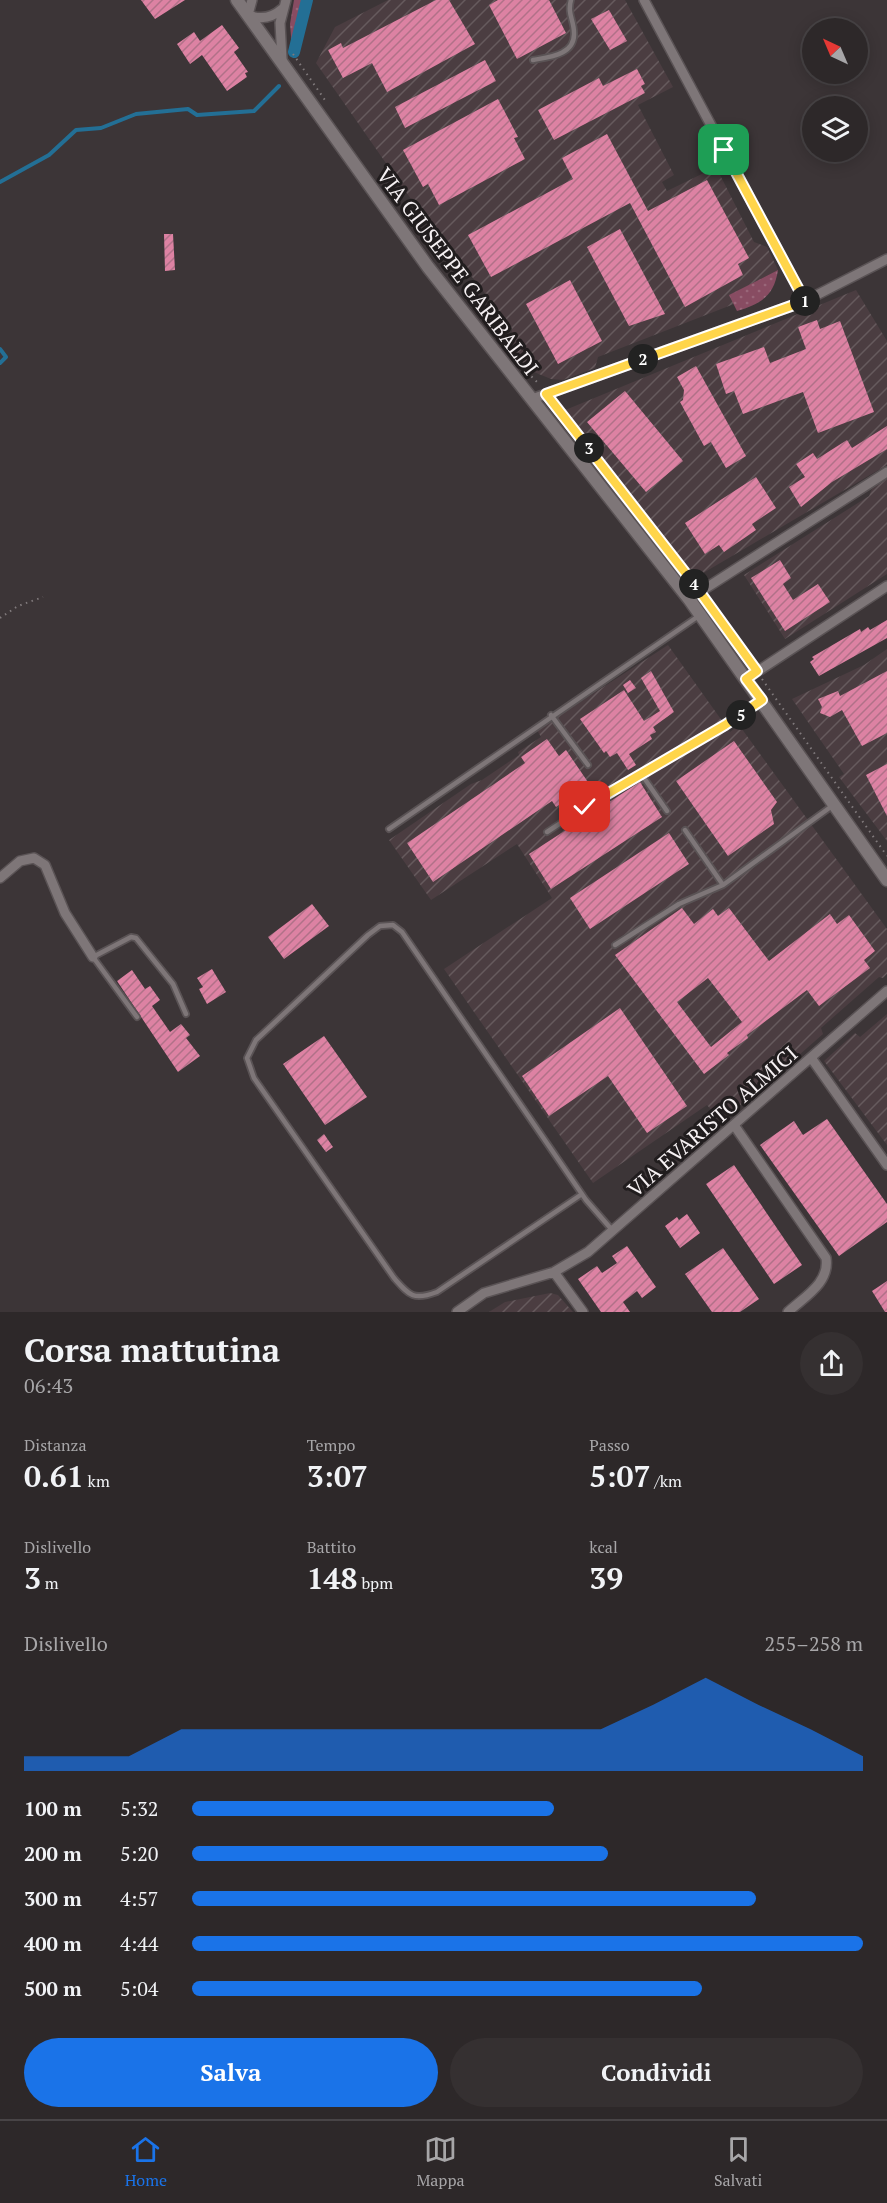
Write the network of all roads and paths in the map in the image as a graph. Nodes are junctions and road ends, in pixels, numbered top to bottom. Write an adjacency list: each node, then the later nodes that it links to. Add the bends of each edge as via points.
1 (237, 0): 6 (street, VIA GIUSEPPE GARIBALDI)
2 (252, 0): 6 (street)
3 (570, 0): 8 (lane, via 568,12 574,33 571,43 556,56)
4 (644, 0): 12 (street)
5 (284, 4): 6 (street, via 262,18); 9 (street, via 279,37)
6 (248, 15): 9 (street, VIA GIUSEPPE GARIBALDI)
7 (291, 50): 10 (path)
8 (533, 60)
9 (283, 64): 15 (street, VIA GIUSEPPE GARIBALDI, via 428,267)
10 (327, 104)
11 (887, 259): 12 (street)
12 (805, 301): 14 (street)
13 (517, 359): 14 (path)
14 (546, 394): 15 (street); 18 (path)
15 (532, 399): 20 (street, VIA GIUSEPPE GARIBALDI)
16 (887, 472): 18 (street)
17 (887, 586): 23 (street)
18 (700, 592): 20 (street); 23 (path)
19 (43, 597): 22 (path)
20 (688, 599): 21 (street, VIA GIUSEPPE GARIBALDI)
21 (700, 615): 23 (street, VIA GIUSEPPE GARIBALDI); 25 (lane)
22 (0, 618)
23 (752, 675): 24 (street, VIA GIUSEPPE GARIBALDI); 33 (path)
24 (762, 700): 27 (lane); 28 (street, VIA GIUSEPPE GARIBALDI)
25 (551, 715): 26 (lane); 30 (lane)
26 (588, 765)
27 (642, 775): 29 (lane); 32 (lane, via 623,782)
28 (834, 805): 35 (street, VIA GIUSEPPE GARIBALDI); 36 (lane)
29 (667, 811)
30 (389, 829)
31 (685, 830): 36 (lane)
32 (547, 832)
33 (887, 856)
34 (0, 878): 38 (street, via 20,861 34,858 45,865 65,913)
35 (887, 880)
36 (723, 885): 37 (lane, via 679,904)
37 (615, 945)
38 (93, 957): 40 (lane, via 136,938 173,984); 41 (lane)
39 (887, 991): 42 (street, VIA EVARISTO ALMICI)
40 (186, 1014)
41 (137, 1017)
42 (812, 1059): 43 (street, VIA EVARISTO ALMICI); 44 (street)
43 (734, 1125): 46 (street, VIA EVARISTO ALMICI); 50 (street, via 826,1258 823,1280)
44 (887, 1165)
45 (582, 1194): 45 (lane, via 402,932 393,925 380,926 368,935 256,1040 247,1058 254,1078 409,1294 423,1297 436,1292); 46 (lane)
46 (613, 1230): 47 (street, VIA EVARISTO ALMICI)
47 (554, 1272): 48 (street, VIA EVARISTO ALMICI, via 484,1293); 49 (street)
48 (457, 1312)
49 (583, 1312)
50 (788, 1312)

